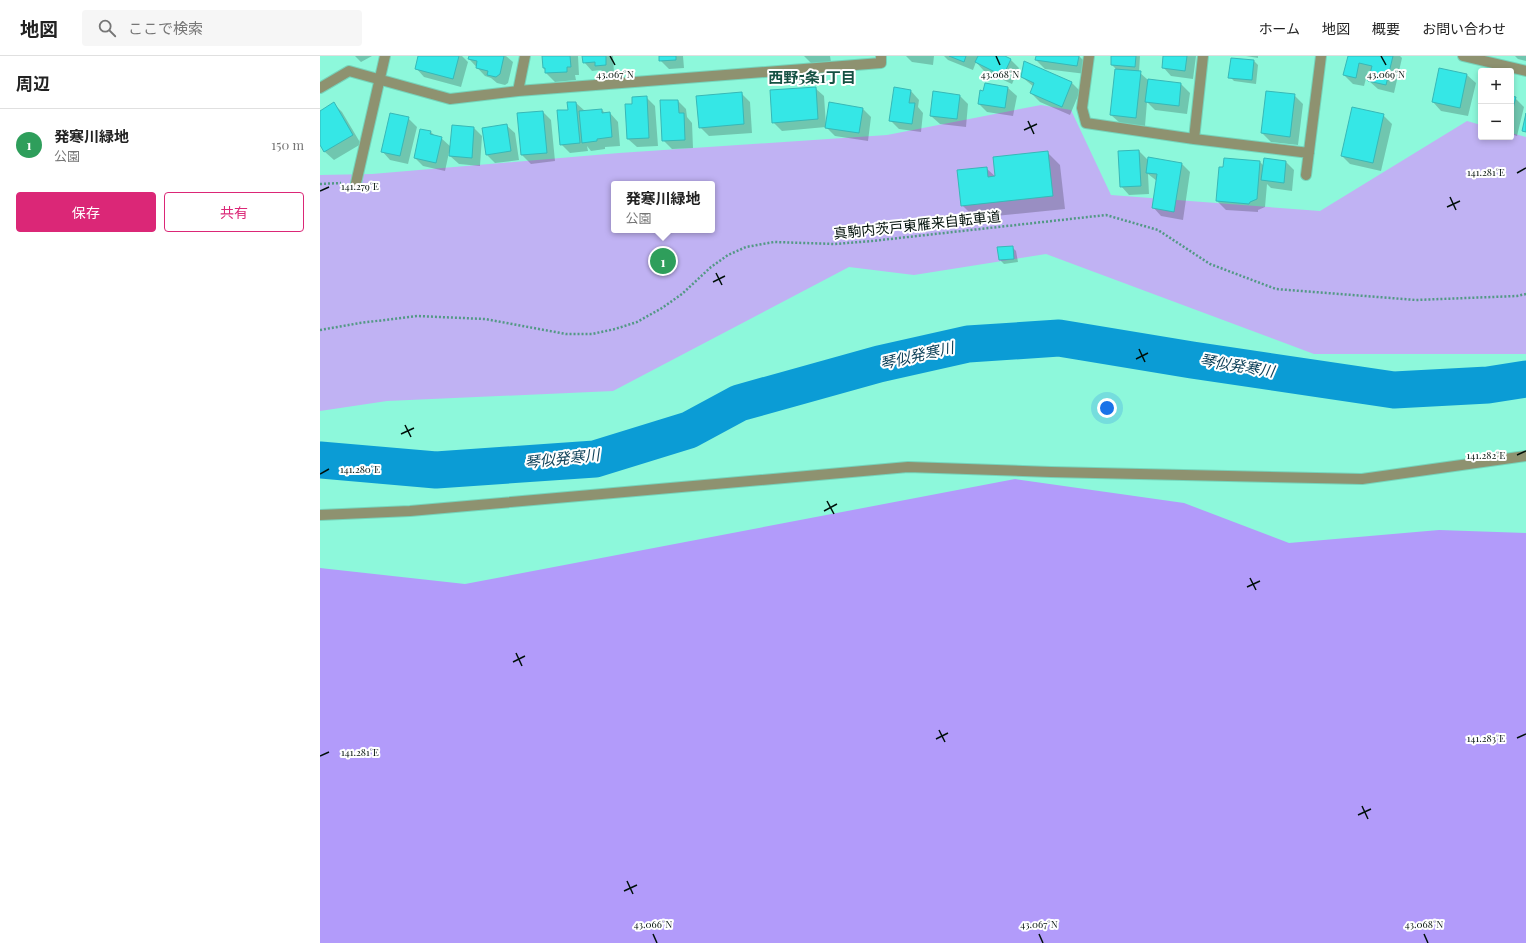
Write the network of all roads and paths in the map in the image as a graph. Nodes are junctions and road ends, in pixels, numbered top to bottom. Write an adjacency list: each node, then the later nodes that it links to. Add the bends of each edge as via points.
1 (386, 56): 9 (street)
2 (525, 56): 11 (street)
3 (881, 56): 11 (street, via 881,63)
4 (1089, 56): 12 (street, via 1082,108 1086,123)
5 (1203, 56): 12 (street)
6 (1321, 56): 13 (street)
7 (1463, 56): 8 (street)
8 (1526, 71)
9 (380, 79): 10 (street, via 349,71); 11 (street, via 450,99); 15 (street)
10 (320, 88)
11 (518, 92)
12 (1194, 139): 13 (street)
13 (1308, 152): 14 (street)
14 (1306, 175)
15 (356, 183): 16 (path)
16 (320, 184)
17 (1526, 294): 18 (path, 真駒内茨戸東雁来自転車道, via 1416,300 1276,289 1210,264 1158,230 1106,215 872,241 835,244 774,242 746,247 711,267 682,294 662,308 615,330 592,334 566,334 485,319 417,316)
18 (320, 330)
19 (1526, 456): 20 (street, via 1362,479 908,467 410,511)
20 (320, 515)

